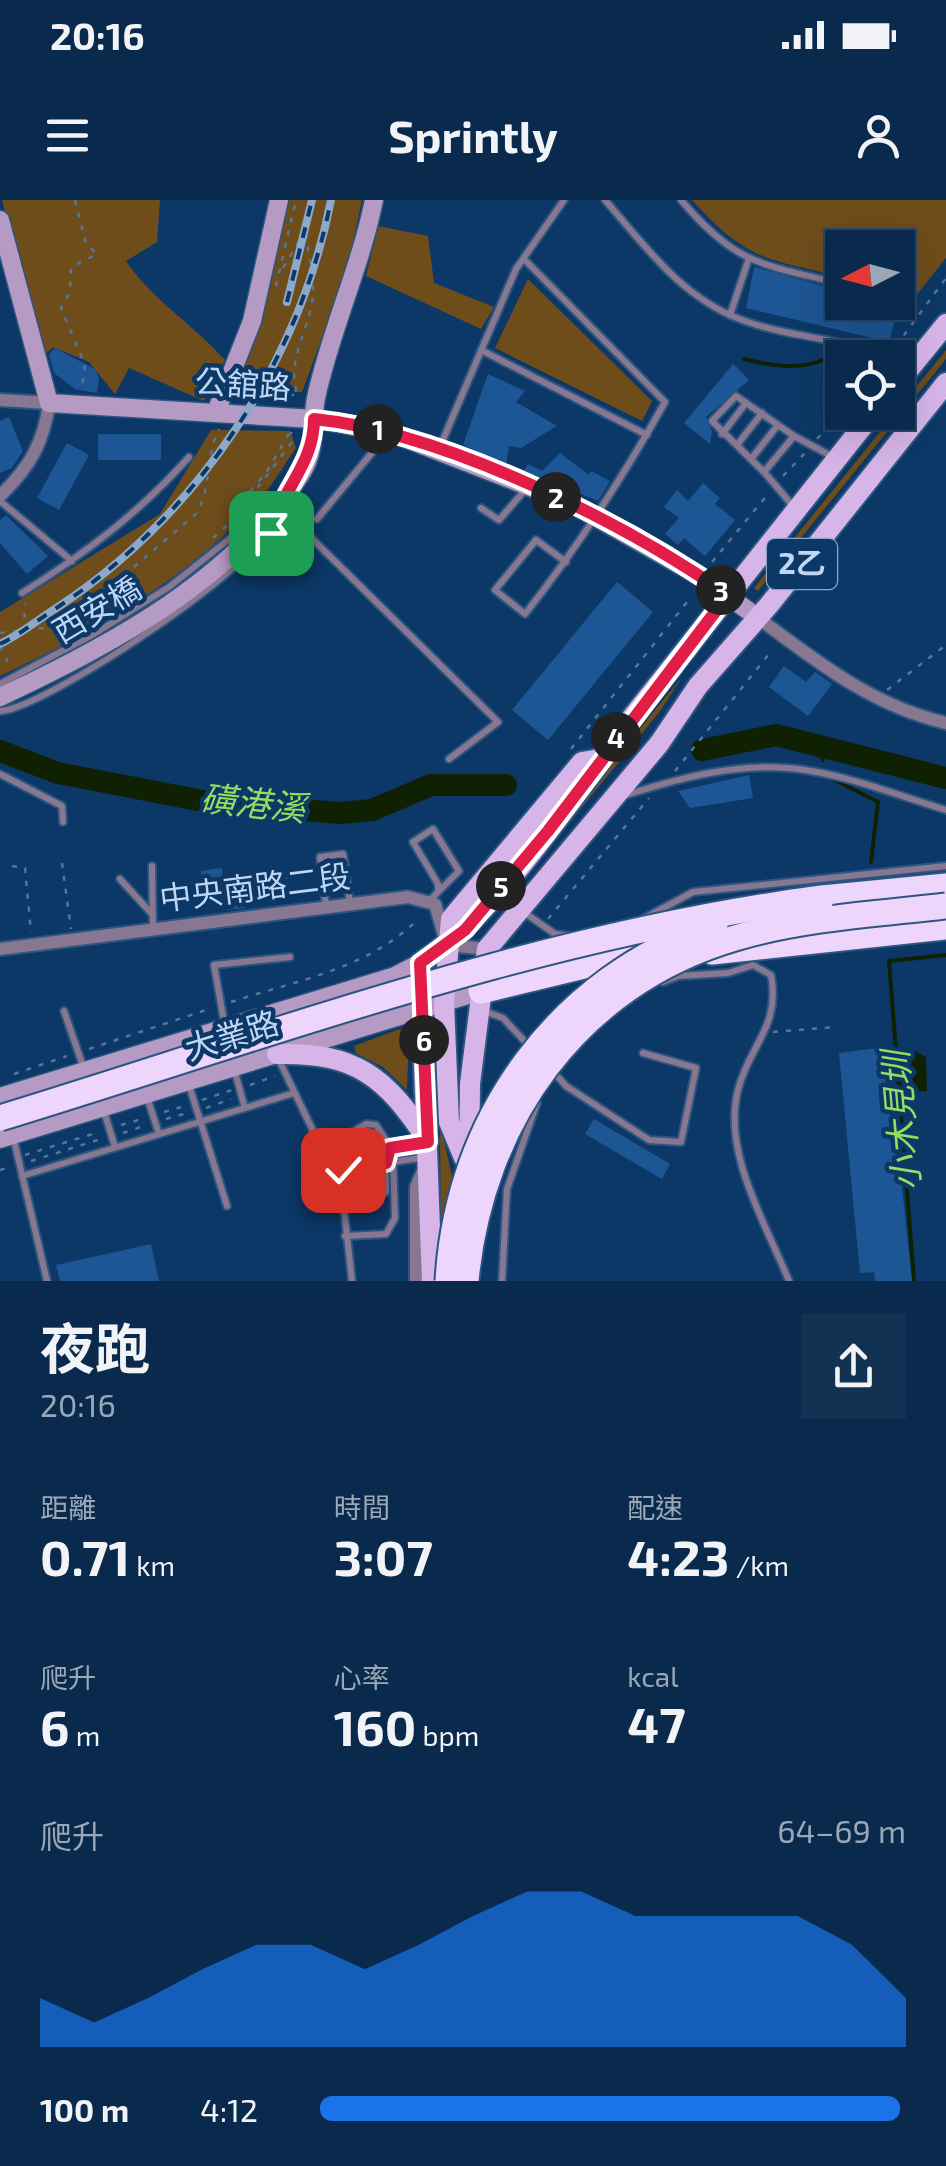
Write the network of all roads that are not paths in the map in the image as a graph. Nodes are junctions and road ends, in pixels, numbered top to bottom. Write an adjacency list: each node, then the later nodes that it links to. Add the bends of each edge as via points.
1 (279, 200): 22 (street, via 252,321)
2 (374, 200): 21 (street, 西安橋)
3 (564, 200): 8 (lane)
4 (605, 200): 11 (lane, via 674,279)
5 (681, 200): 9 (lane)
6 (0, 220): 7 (street)
7 (2, 242): 19 (street)
8 (524, 259): 14 (lane); 26 (lane, via 666,402)
9 (748, 261): 10 (lane); 11 (lane)
10 (825, 280)
11 (730, 315): 13 (lane)
12 (946, 324): 15 (main road)
13 (825, 345)
14 (481, 350): 26 (lane); 30 (lane)
15 (915, 353)
16 (946, 383): 46 (main road, 2乙)
17 (0, 400): 19 (street)
18 (746, 402): 20 (lane); 27 (lane); 27 (lane, via 734,397 712,421)
19 (49, 403): 22 (street, 公舘路); 36 (street, via 44,438)
20 (762, 414): 23 (lane); 29 (lane)
21 (314, 419): 22 (street, 公舘路); 25 (street, 公舘路); 37 (street, 西安橋, via 304,470)
22 (217, 420)
23 (778, 425): 28 (lane); 32 (lane)
24 (859, 430): 33 (main road, 2乙)
25 (389, 432): 30 (street, 公舘路); 41 (lane)
26 (647, 434): 40 (lane)
27 (722, 434): 29 (lane)
28 (794, 436): 33 (lane); 34 (lane)
29 (737, 445): 32 (lane)
30 (438, 450): 35 (street, 公舘路)
31 (189, 457): 42 (lane, via 145,506)
32 (751, 459): 34 (lane)
33 (836, 459): 39 (main road, 2乙)
34 (764, 472): 39 (lane)
35 (528, 486): 38 (lane, via 499,520); 40 (street, 公舘路)
36 (0, 499): 42 (lane)
37 (277, 504): 47 (lane, via 253,516 169,587); 48 (street, 西安橋, via 219,564 144,619); 49 (lane, via 271,533 231,574 106,658); 52 (lane, via 498,722)
38 (481, 508)
39 (796, 510): 45 (main road, 2乙)
40 (599, 518): 43 (lane); 45 (street, 公舘路)
41 (316, 520)
42 (72, 561): 44 (lane)
43 (566, 562): 43 (lane, via 525,614 495,590 536,540)
44 (22, 593)
45 (728, 595): 46 (street, 公舘路); 51 (main road, 2乙)
46 (757, 617): 50 (street, via 873,698); 54 (main road, 2乙)
47 (0, 684)
48 (0, 697)
49 (0, 712)
50 (946, 724)
51 (583, 758): 69 (main road, via 451,918); 69 (main road, 2乙, via 600,764)
52 (448, 759)
53 (0, 774): 56 (lane, via 62,806)
54 (617, 794): 55 (lane, via 753,769 803,769); 66 (main road, 2乙)
55 (946, 810)
56 (63, 822)
57 (152, 866): 67 (lane)
58 (946, 866): 66 (lane, via 693,892 617,936 555,934)
59 (120, 879): 67 (lane)
60 (946, 886): 62 (highway)
61 (434, 896): 61 (lane, via 438,884 414,842 433,829 459,871); 63 (street, 中央南路二段); 69 (street)
62 (822, 898): 93 (highway, bridge, via 586,940); 112 (highway, bridge, via 688,934 592,989 554,1026 517,1071 470,1163)
63 (350, 904): 65 (street, 中央南路二段); 65 (lane, via 343,854 320,856)
64 (946, 906): 113 (highway, bridge, via 811,921 735,938 626,989 567,1040 523,1097 476,1209)
65 (326, 907): 67 (street, 中央南路二段)
66 (520, 910): 71 (main road, 2乙)
67 (153, 922): 70 (street, 中央南路二段)
68 (946, 927): 75 (highway, via 588,964)
69 (447, 944): 71 (street); 73 (main road, 2乙); 76 (main road)
70 (0, 949)
71 (487, 949): 75 (main road)
72 (290, 957): 79 (lane, via 214,965)
73 (420, 963): 77 (main road); 79 (street, 大業路)
74 (641, 994): 116 (lane, via 678,976 760,965 771,975 767,1032 738,1090 735,1130)
75 (480, 1000): 76 (street, 大業路); 85 (lane); 101 (main road)
76 (444, 1003): 77 (street, 大業路); 101 (main road, via 449,1122)
77 (422, 1010): 82 (street, 大業路); 98 (main road)
78 (64, 1011): 84 (lane)
79 (225, 1028): 84 (street, 大業路)
80 (574, 1052): 85 (lane)
81 (643, 1052): 85 (lane, via 696,1068 681,1142 648,1140)
82 (276, 1054): 83 (street, 大業路); 88 (lane); 98 (main road, via 312,1053 358,1065 406,1107)
83 (233, 1068): 86 (street, 大業路); 91 (lane)
84 (85, 1072): 89 (street, 大業路)
85 (554, 1073): 115 (lane, via 525,1131 507,1189)
86 (188, 1081): 87 (street, 大業路); 92 (lane)
87 (146, 1093): 90 (street, 大業路); 94 (lane)
88 (294, 1093): 91 (lane); 105 (lane)
89 (0, 1096): 93 (lane)
90 (102, 1107): 93 (street, 大業路); 97 (lane)
91 (246, 1108): 92 (lane)
92 (200, 1121): 94 (lane); 106 (lane)
93 (4, 1131): 103 (lane)
94 (159, 1134): 97 (lane)
95 (381, 1136): 96 (lane); 99 (lane); 99 (lane, via 376,1125 366,1124 336,1142)
96 (397, 1143): 98 (lane); 100 (lane)
97 (115, 1147): 103 (lane)
98 (428, 1149): 107 (lane, via 393,1162 395,1218 386,1234); 110 (street, via 416,1187); 111 (main road)
99 (338, 1159): 102 (lane)
100 (386, 1163): 102 (lane, via 346,1166); 104 (lane)
101 (469, 1169): 114 (main road)
102 (340, 1175): 105 (lane)
103 (22, 1176): 108 (lane)
104 (386, 1180): 105 (lane, via 351,1181); 105 (lane, via 379,1196 352,1198)
105 (342, 1191): 107 (lane)
106 (227, 1206)
107 (345, 1236): 109 (lane)
108 (47, 1281)
109 (352, 1281)
110 (416, 1281)
111 (432, 1281)
112 (448, 1281)
113 (466, 1281)
114 (480, 1281)
115 (502, 1281)
116 (789, 1281)

